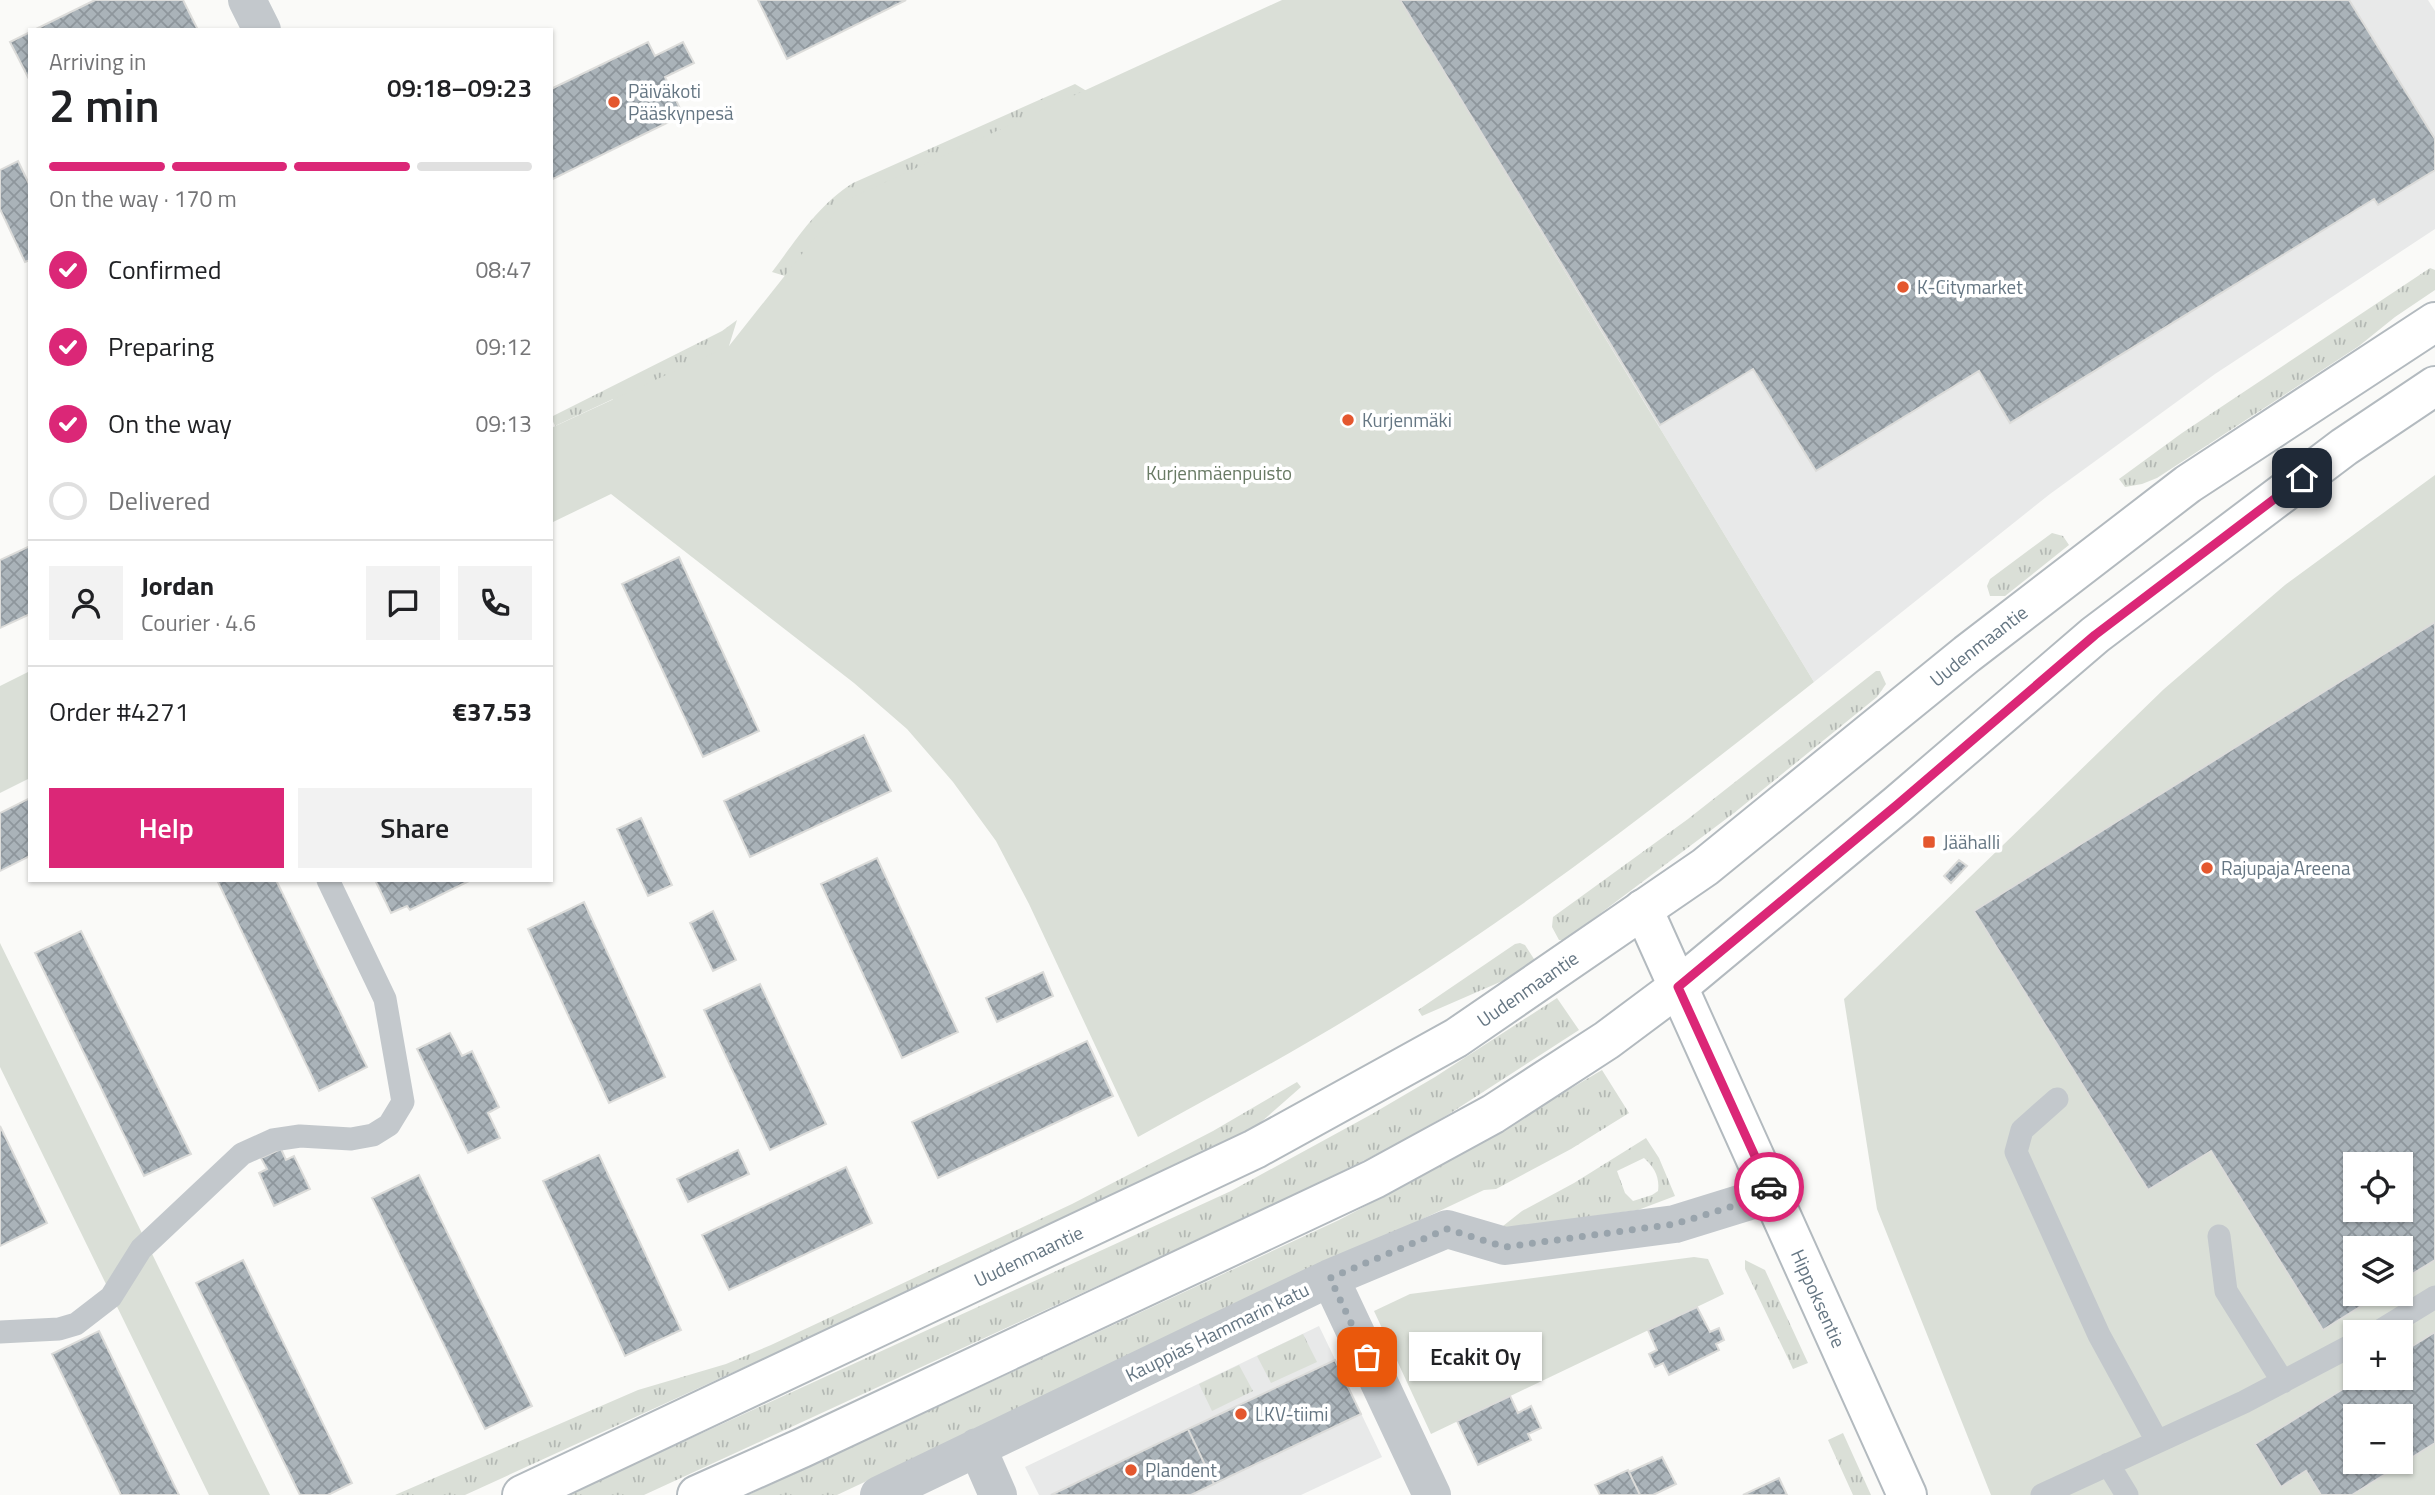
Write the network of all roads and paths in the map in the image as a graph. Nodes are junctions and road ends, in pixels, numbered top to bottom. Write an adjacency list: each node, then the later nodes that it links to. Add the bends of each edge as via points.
1 (247, 0): 2 (street)
2 (261, 28)
3 (2435, 322): 6 (main road, Uudenmaantie, via 2188,484 1967,654 1705,867)
4 (2435, 386): 7 (main road, via 2344,447 2095,635)
5 (329, 882): 14 (lane, via 385,999 403,1102 389,1125 373,1135 351,1139 300,1136 273,1140 242,1154 141,1249 111,1297 76,1324)
6 (1643, 909): 7 (main road, Hippoksentie); 20 (main road, Uudenmaantie, via 1456,1038 1255,1150)
7 (1678, 987): 9 (main road, Hippoksentie); 21 (main road, via 1493,1114 1374,1179)
8 (2057, 1099): 17 (lane, via 2022,1130 2016,1152 2099,1335)
9 (1772, 1194): 11 (street, Kauppias Hammarin katu, via 1675,1224 1505,1247 1447,1229); 25 (main road, Hippoksentie)
10 (2219, 1236): 16 (lane, via 2226,1291)
11 (1330, 1278): 18 (street, Kauppias Hammarin katu); 24 (street)
12 (2435, 1297): 13 (lane)
13 (2398, 1320)
14 (0, 1332)
15 (2343, 1350): 16 (lane)
16 (2283, 1382): 17 (lane)
17 (2157, 1441): 19 (lane)
18 (977, 1447): 22 (street, Kauppias Hammarin katu); 23 (street)
19 (2108, 1464): 26 (lane); 27 (lane)
20 (522, 1495)
21 (697, 1495)
22 (879, 1495)
23 (999, 1495)
24 (1432, 1495)
25 (1907, 1495)
26 (2042, 1495)
27 (2127, 1495)

